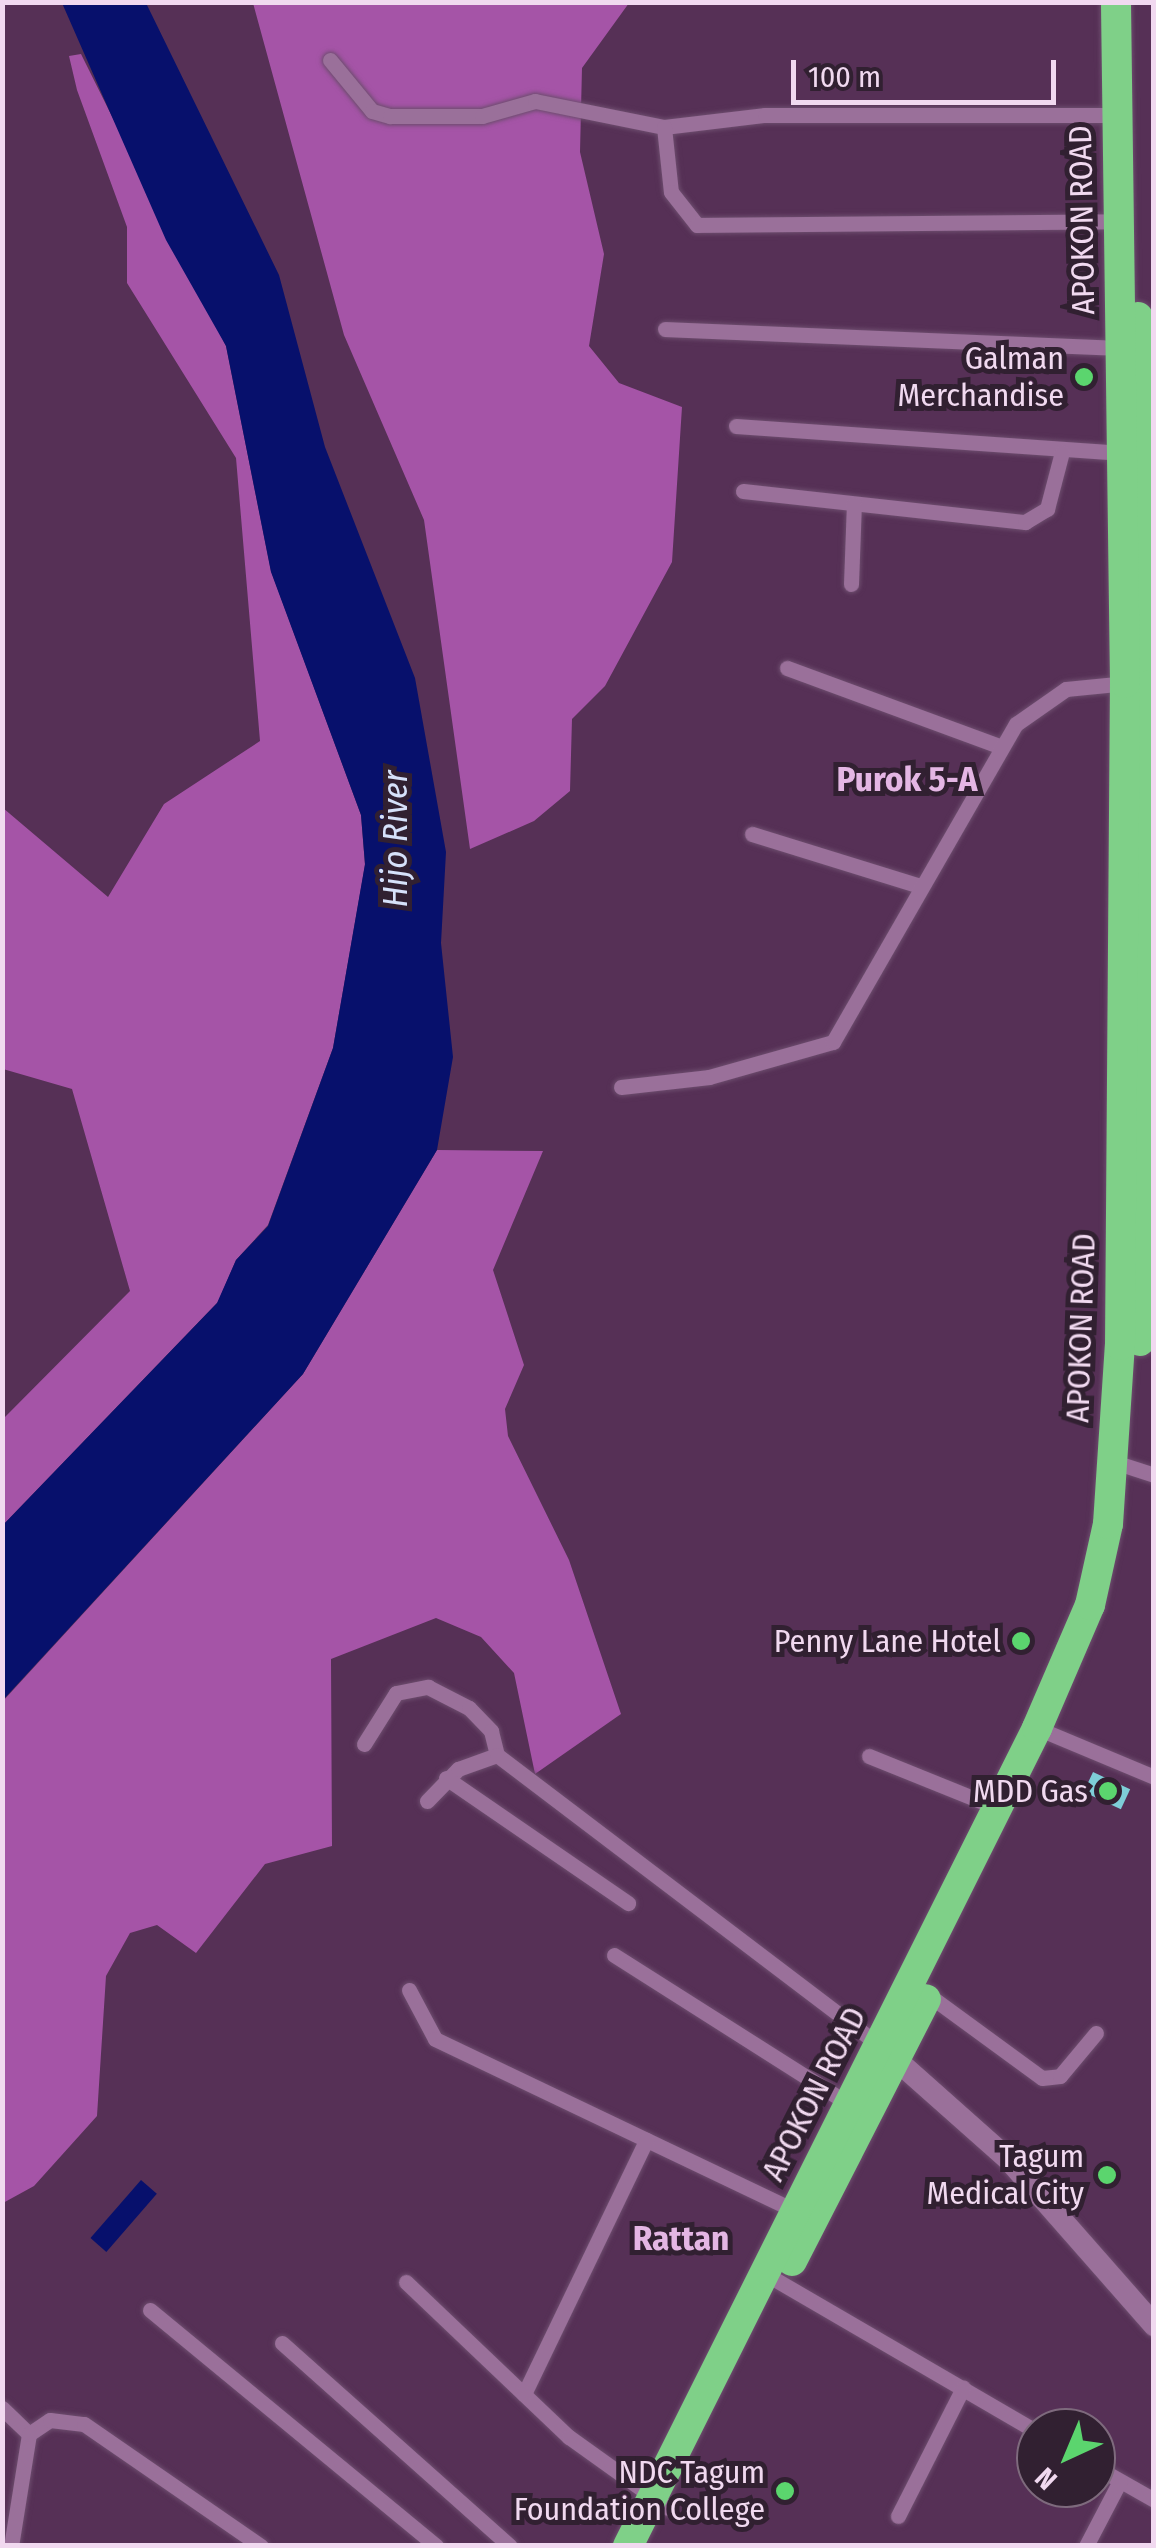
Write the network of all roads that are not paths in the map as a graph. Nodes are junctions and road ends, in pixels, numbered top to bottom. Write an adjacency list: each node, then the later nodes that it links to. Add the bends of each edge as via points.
1 (1116, 2): 4 (highway, APOKON ROAD)
2 (1137, 2): 8 (highway, APOKON ROAD)
3 (330, 60): 5 (street, via 372,111 390,116 482,116 535,101)
4 (1115, 116): 5 (street, via 765,116); 6 (highway, APOKON ROAD)
5 (664, 127): 6 (street, via 670,192 697,225)
6 (1118, 221): 8 (highway, APOKON ROAD)
7 (665, 329): 8 (street)
8 (1136, 348): 11 (highway, APOKON ROAD)
9 (736, 426): 10 (street)
10 (1062, 452): 11 (street); 13 (street, via 1046,509 1034,521)
11 (1132, 454): 16 (highway, APOKON ROAD)
12 (743, 492): 13 (street)
13 (854, 504): 14 (street)
14 (851, 584)
15 (787, 668): 17 (street)
16 (1138, 684): 17 (street, via 1046,698); 20 (highway, APOKON ROAD)
17 (999, 746): 19 (street)
18 (752, 834): 19 (street)
19 (920, 886): 21 (street, via 833,1042 710,1077)
20 (1138, 1032): 22 (highway, APOKON ROAD)
21 (621, 1087)
22 (1139, 1256): 23 (highway, APOKON ROAD)
23 (1132, 1468): 24 (highway, APOKON ROAD)
24 (1045, 1731): 28 (street); 31 (highway, APOKON ROAD); 34 (highway, APOKON ROAD)
25 (364, 1744): 26 (street, via 396,1693 428,1687 469,1708 491,1730)
26 (497, 1755): 29 (street); 37 (street)
27 (869, 1756): 31 (street)
28 (1154, 1777)
29 (446, 1778): 30 (street); 32 (street)
30 (427, 1801)
31 (998, 1808): 34 (highway, APOKON ROAD)
32 (628, 1903)
33 (614, 1955): 38 (street)
34 (920, 1989): 36 (street, via 1042,2078 1060,2076); 37 (highway, APOKON ROAD)
35 (409, 1990): 39 (street, via 417,2020 434,2039)
36 (1096, 2032)
37 (885, 2049): 38 (highway, APOKON ROAD); 40 (highway, APOKON ROAD); 44 (street, via 1009,2160)
38 (846, 2102): 40 (highway, APOKON ROAD)
39 (646, 2140): 40 (street); 47 (street)
40 (803, 2215): 41 (highway, APOKON ROAD)
41 (773, 2277): 46 (street); 54 (highway, APOKON ROAD)
42 (406, 2282): 47 (street)
43 (150, 2310): 58 (street)
44 (1154, 2325)
45 (282, 2343): 59 (street)
46 (963, 2388): 49 (street); 55 (street)
47 (524, 2394): 54 (street)
48 (2, 2408): 50 (street)
49 (1016, 2419)
50 (29, 2434): 56 (street); 57 (street, via 50,2420 84,2424)
51 (1116, 2479): 52 (street)
52 (1120, 2481): 53 (street); 62 (street)
53 (1154, 2500)
54 (660, 2503): 60 (highway, APOKON ROAD); 61 (highway, APOKON ROAD)
55 (898, 2516)
56 (11, 2546)
57 (261, 2546)
58 (436, 2546)
59 (510, 2546)
60 (628, 2546)
61 (650, 2546)
62 (1086, 2546)

